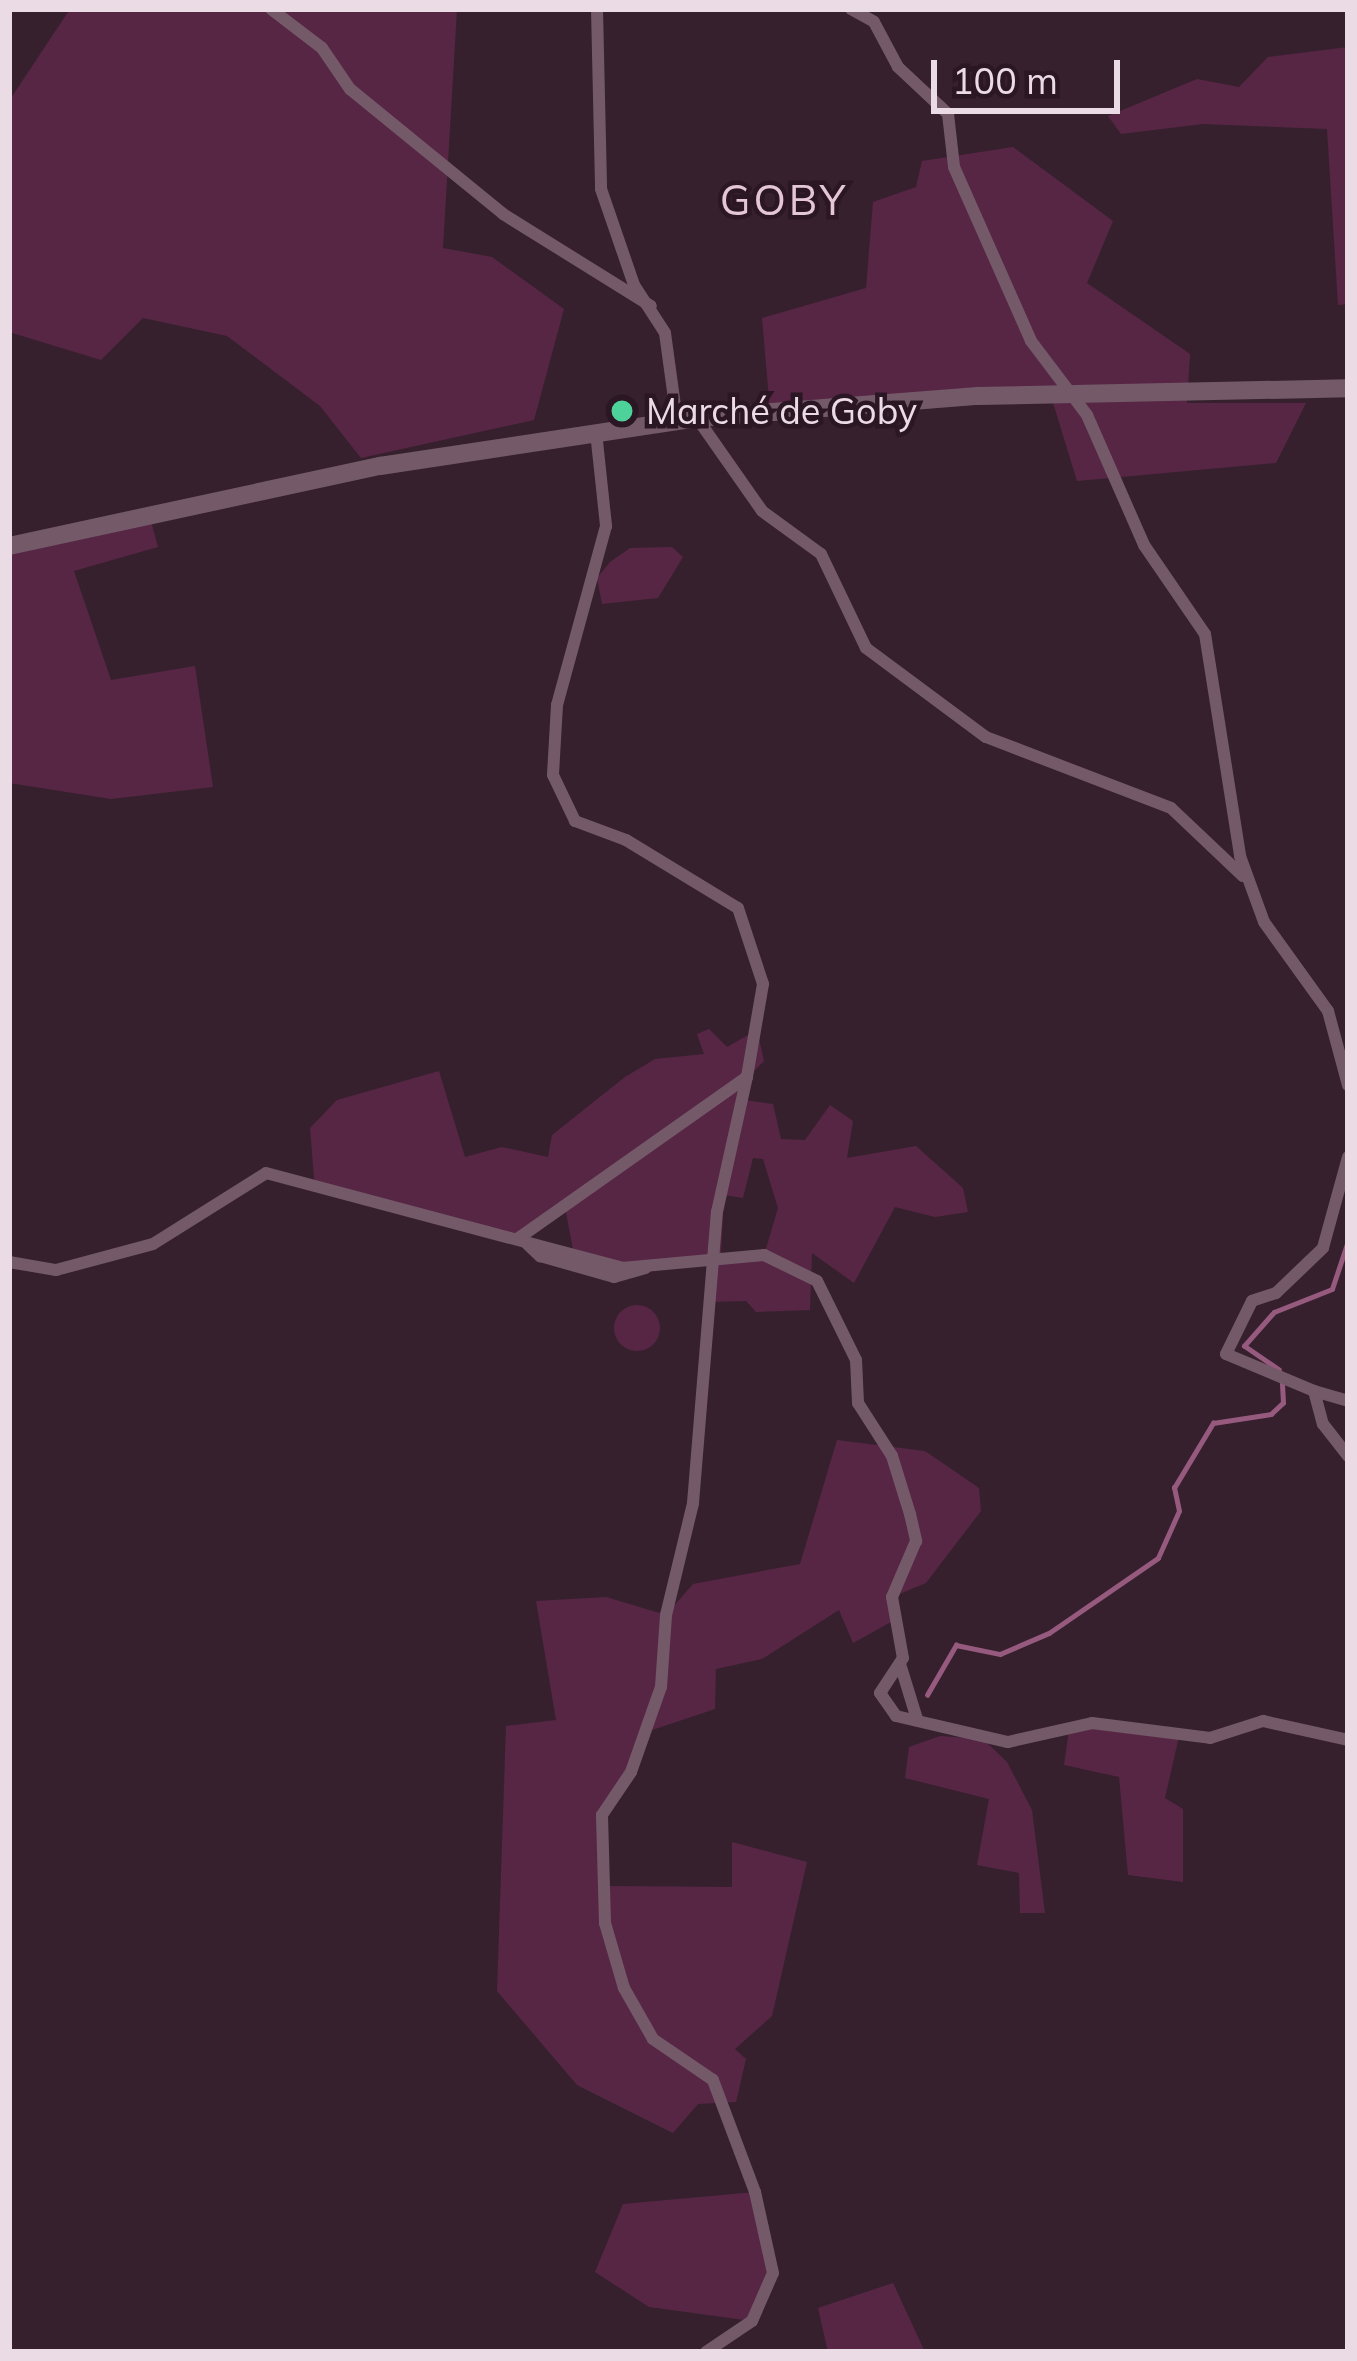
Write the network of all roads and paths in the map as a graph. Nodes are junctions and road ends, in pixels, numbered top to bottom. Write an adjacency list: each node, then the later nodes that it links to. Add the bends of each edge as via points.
1 (271, 9): 5 (street, via 322,48 350,89 502,214)
2 (597, 9): 5 (street, via 601,189 626,266)
3 (851, 9): 4 (street)
4 (873, 15): 7 (street, via 898,68 948,113 954,167 978,230 1031,340)
5 (652, 306): 8 (street)
6 (1348, 388): 7 (main road)
7 (1067, 392): 8 (main road); 11 (street, via 1088,415 1153,560 1205,634)
8 (687, 419): 9 (main road); 11 (street, via 762,511 826,562 866,648 986,737 1171,808)
9 (596, 433): 10 (main road, via 380,466); 12 (street, via 606,526 557,705 553,775 574,820 626,840 737,908 763,984)
10 (9, 546)
11 (1248, 882): 13 (street, via 1264,922 1328,1010)
12 (748, 1077): 15 (street); 16 (street, via 717,1212)
13 (1348, 1085)
14 (1348, 1157): 18 (street, via 1323,1248 1276,1292 1252,1301 1226,1346 1230,1360)
15 (520, 1237): 16 (street, via 622,1268); 17 (street, via 266,1173 153,1244 56,1270)
16 (719, 1256): 21 (street, via 764,1255 817,1281 856,1360 858,1403 892,1456 916,1541 895,1574); 24 (street, via 661,1687 631,1772 602,1815 605,1923 624,1988 653,2039 713,2080 755,2192 773,2273 752,2321)
17 (9, 1262)
18 (1314, 1391): 19 (street); 20 (street, via 1323,1424)
19 (1348, 1400)
20 (1348, 1456)
21 (901, 1667): 22 (street); 22 (street, via 882,1700 904,1721)
22 (917, 1719): 23 (street, via 1008,1742 1092,1723 1210,1738 1263,1721)
23 (1348, 1740)
24 (706, 2352)

